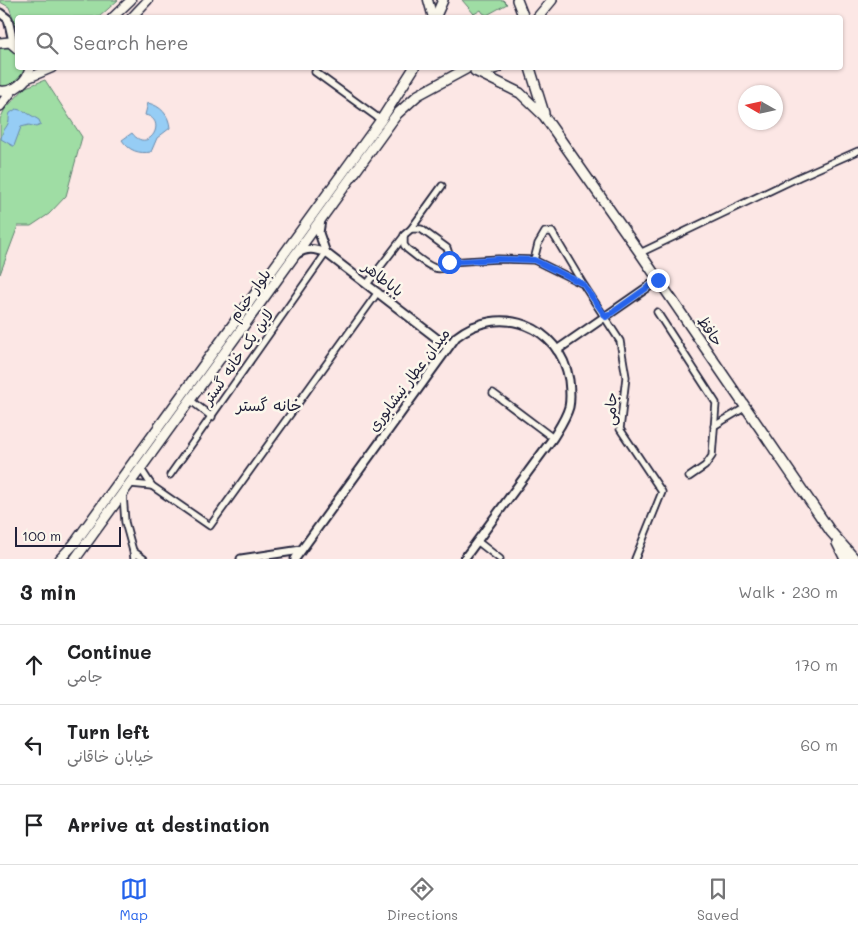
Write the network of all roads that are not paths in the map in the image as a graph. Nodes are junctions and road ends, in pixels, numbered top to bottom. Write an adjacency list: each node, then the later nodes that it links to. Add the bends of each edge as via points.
1 (131, 0): 8 (main road)
2 (148, 0): 9 (main road)
3 (428, 0): 10 (main road)
4 (442, 0): 11 (main road)
5 (517, 0): 12 (main road)
6 (552, 0): 13 (main road)
7 (0, 13): 15 (street, via 8,19)
8 (115, 15)
9 (135, 15)
10 (433, 15)
11 (435, 15)
12 (523, 15)
13 (540, 15)
14 (0, 43): 16 (main road, via 10,42)
15 (15, 44)
16 (15, 47)
17 (29, 70): 26 (main road)
18 (47, 70): 26 (main road)
19 (413, 70): 31 (main road, بلوار خیام)
20 (466, 70): 34 (main road, بلوار خیام, via 418,95 397,114)
21 (470, 70): 30 (main road, via 520,93)
22 (476, 70): 23 (main road)
23 (488, 70)
24 (531, 70): 30 (main road)
25 (315, 72): 31 (street)
26 (26, 79): 27 (main road)
27 (13, 89): 28 (main road); 29 (main road)
28 (0, 91)
29 (0, 106)
30 (544, 116): 38 (main road, حافظ)
31 (381, 120): 66 (main road, بلوار خیام)
32 (858, 151): 38 (street)
33 (442, 186): 35 (street)
34 (321, 220): 37 (street, via 319,233); 39 (main road, بلوار خیام)
35 (411, 229): 36 (street); 41 (street, via 421,229 447,248)
36 (404, 235): 41 (street, جامی, via 407,249 432,268 442,269); 43 (street)
37 (326, 253): 39 (street, via 304,249); 43 (street, باباطاهر); 53 (street, لاین یک خانه گستر)
38 (640, 253): 42 (main road, حافظ)
39 (297, 254): 51 (main road, بلوار خیام)
40 (534, 260): 41 (street, جامی); 44 (street, جامی); 44 (street, جامی, via 541,236 552,232)
41 (449, 262)
42 (658, 280): 47 (street); 52 (main road, حافظ)
43 (367, 284): 45 (street, باباطاهر)
44 (583, 284): 47 (street, جامی)
45 (378, 292): 48 (street, باباطاهر); 60 (street, via 210,526)
46 (657, 312): 54 (street, via 714,398)
47 (606, 317): 49 (street); 74 (street, جامی, via 620,341 626,377 620,429 662,492)
48 (448, 347): 49 (street, میدان عطار نیشابوری, via 465,330 488,322 505,321 524,324 538,331); 64 (street, میدان عطار نیشابوری)
49 (557, 350): 55 (street, میدان عطار نیشابوری, via 566,366 570,392 564,420)
50 (493, 394): 55 (street)
51 (190, 400): 53 (street); 56 (main road, بلوار خیام)
52 (746, 407): 54 (street); 62 (main road, حافظ)
53 (212, 417): 57 (street, لاین یک خانه گستر)
54 (714, 426): 58 (street, via 710,461)
55 (553, 438): 63 (street, میدان عطار نیشابوری)
56 (141, 469): 59 (main road, بلوار خیام); 60 (street)
57 (170, 475)
58 (689, 477)
59 (131, 484): 60 (street); 61 (main road, بلوار خیام)
60 (152, 486)
61 (123, 494): 65 (street, via 125,522); 67 (main road, بلوار خیام)
62 (831, 532): 75 (main road); 76 (main road, حافظ)
63 (477, 541): 72 (street, میدان عطار نیشابوری); 73 (street)
64 (301, 550): 70 (street); 71 (street, میدان عطار نیشابوری)
65 (133, 551): 68 (street); 69 (street)
66 (60, 559)
67 (75, 559)
68 (134, 559)
69 (144, 559)
70 (241, 559)
71 (295, 559)
72 (464, 559)
73 (500, 559)
74 (635, 559)
75 (845, 559)
76 (856, 559)

